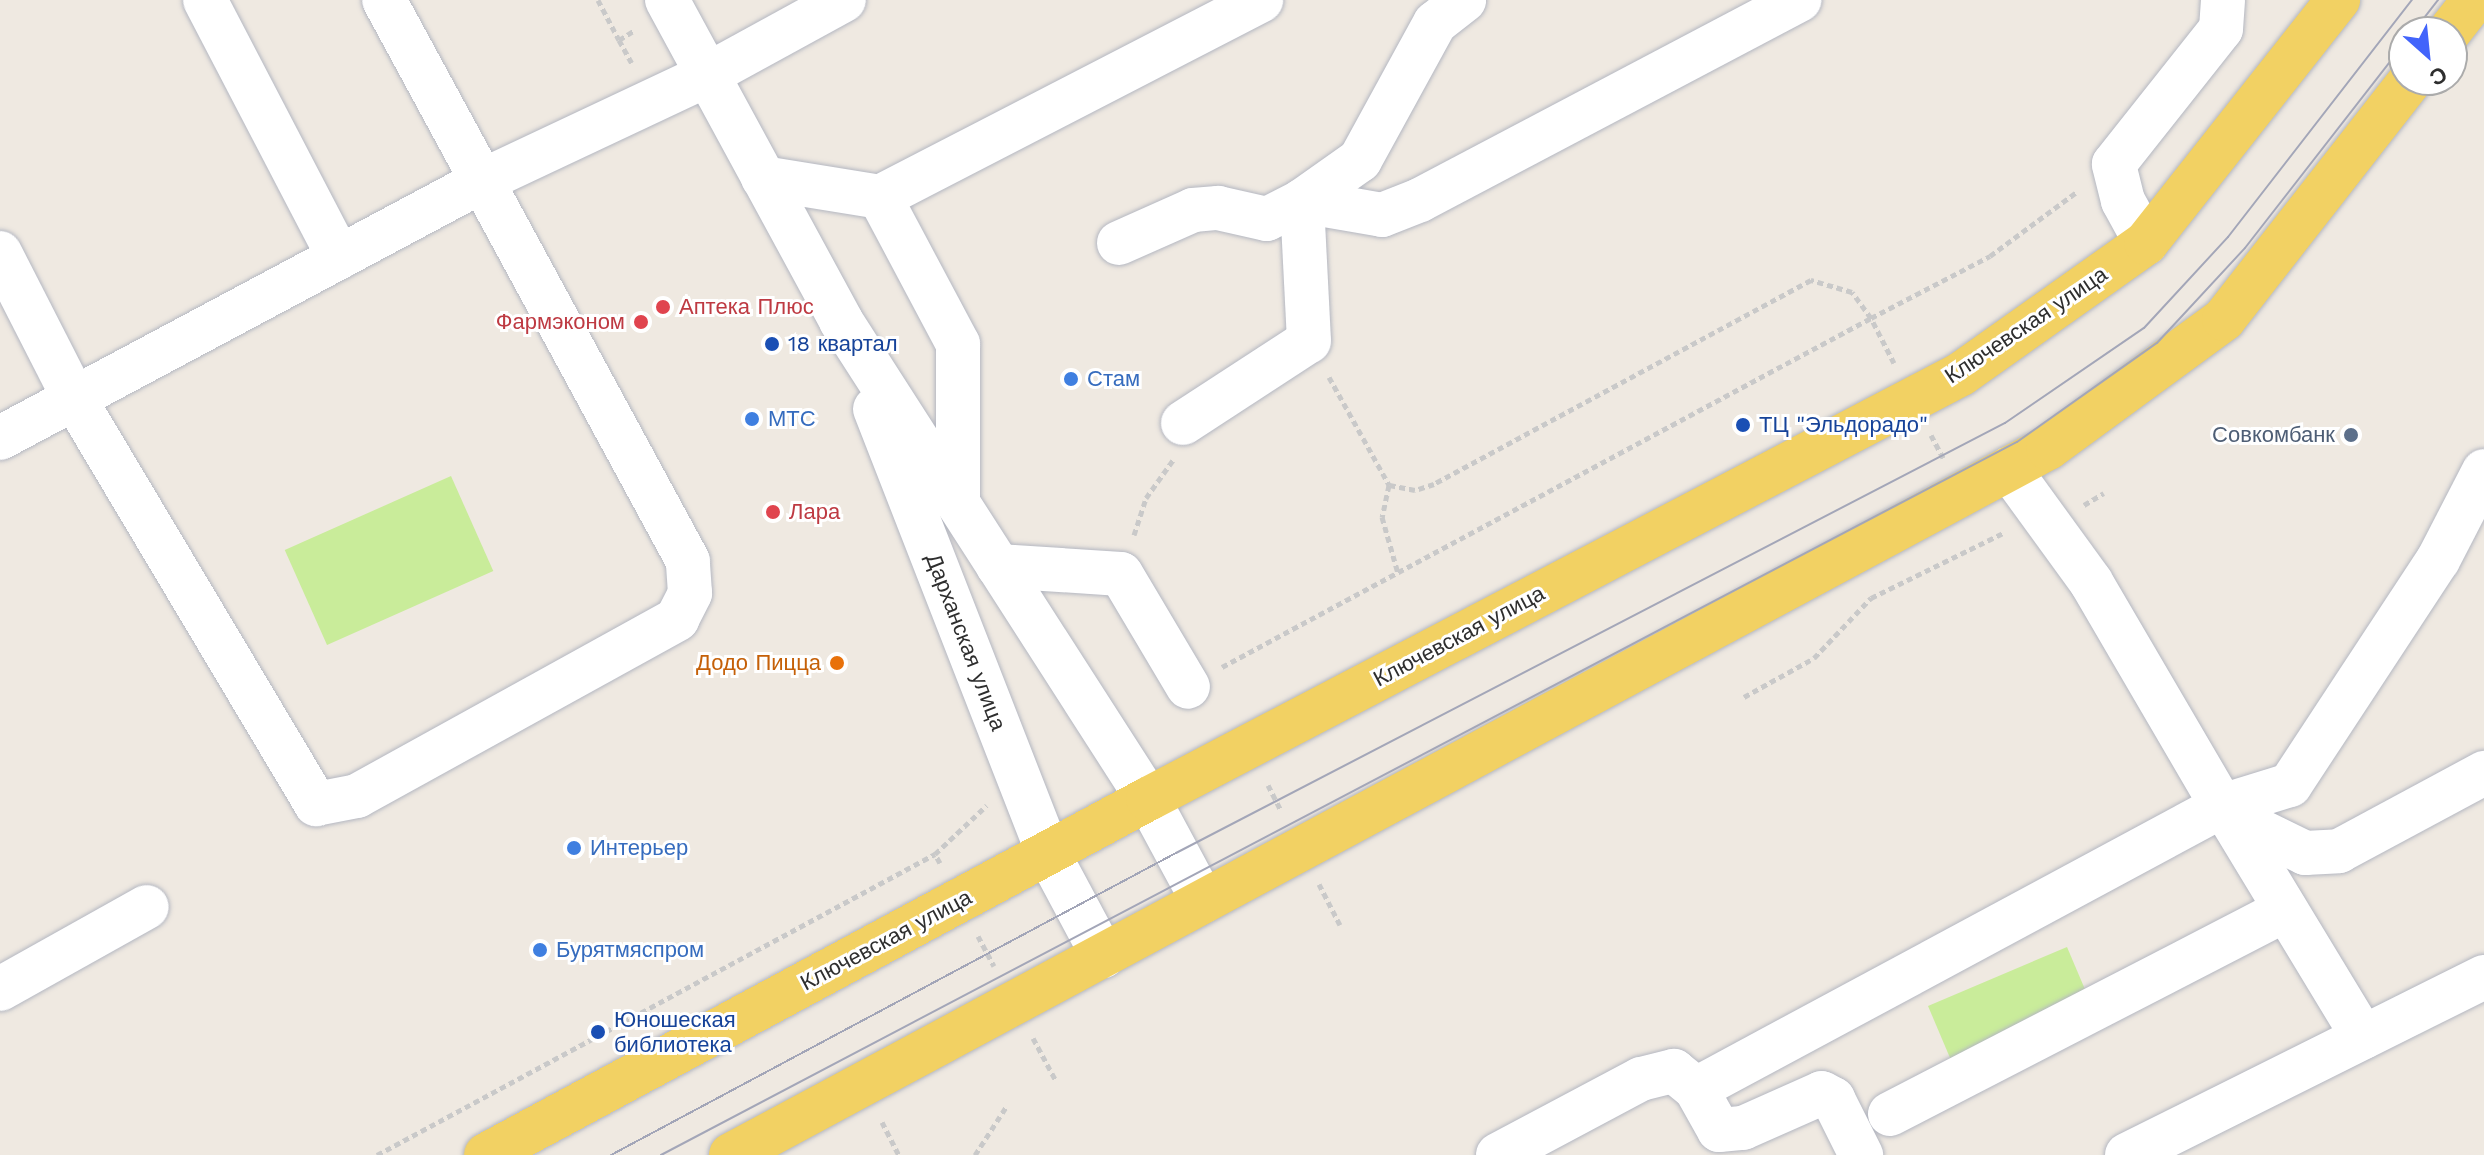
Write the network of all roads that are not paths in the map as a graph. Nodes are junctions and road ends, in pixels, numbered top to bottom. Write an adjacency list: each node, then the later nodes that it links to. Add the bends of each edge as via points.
1 (205, 0): 21 (street)
2 (384, 0): 15 (street)
3 (667, 0): 12 (street, Дарханская улица)
4 (844, 0): 12 (street)
5 (1261, 0): 16 (street)
6 (1464, 0): 17 (street, via 1435,23 1360,160)
7 (1800, 0): 17 (street, via 1420,200 1382,215)
8 (2223, 0): 19 (street, via 2221,29 2114,164 2123,201)
9 (2338, 0): 19 (main road, Ключевская улица)
10 (2474, 0): 11 (main road)
11 (2462, 16)
12 (707, 75): 14 (street, Дарханская улица); 15 (street)
13 (2398, 96): 26 (main road, via 2224,319 2048,448)
14 (763, 178): 16 (street); 22 (street, Дарханская улица)
15 (482, 181): 21 (street); 23 (street, via 688,561 690,593 677,619 357,796 316,804)
16 (880, 197): 28 (street, via 958,344)
17 (1302, 201): 18 (street, via 1267,219 1218,208 1193,210); 24 (street, via 1309,341)
18 (1119, 243)
19 (2146, 243): 32 (main road, Ключевская улица, via 1961,374)
20 (0, 253): 23 (street)
21 (339, 257): 23 (street)
22 (841, 321): 28 (street, Дарханская улица); 34 (street, Дарханская улица)
23 (74, 398): 25 (street)
24 (1183, 423)
25 (0, 438)
26 (2009, 469): 33 (street, via 2091,582); 35 (main road)
27 (2484, 471): 33 (street, via 2438,560 2290,785)
28 (958, 503): 29 (street, Дарханская улица)
29 (998, 566): 30 (street, via 1121,574); 32 (street, Дарханская улица)
30 (1188, 687)
31 (2484, 773): 33 (street, via 2339,851 2305,853)
32 (1148, 799): 34 (main road, Ключевская улица); 35 (street, Дарханская улица)
33 (2222, 806): 37 (street); 42 (street)
34 (1048, 853): 38 (street, Дарханская улица); 44 (main road, Ключевская улица)
35 (1203, 901): 38 (main road)
36 (147, 907): 40 (street)
37 (2285, 910): 41 (street); 43 (street)
38 (1103, 956): 45 (main road)
39 (2484, 977): 41 (street)
40 (0, 989)
41 (2363, 1037): 48 (street)
42 (1696, 1089): 46 (street, via 1674,1071 1641,1079); 47 (street, via 1719,1130 1743,1128 1822,1093 1833,1099)
43 (1890, 1114)
44 (486, 1155)
45 (731, 1155)
46 (1498, 1155)
47 (1861, 1155)
48 (2127, 1155)

